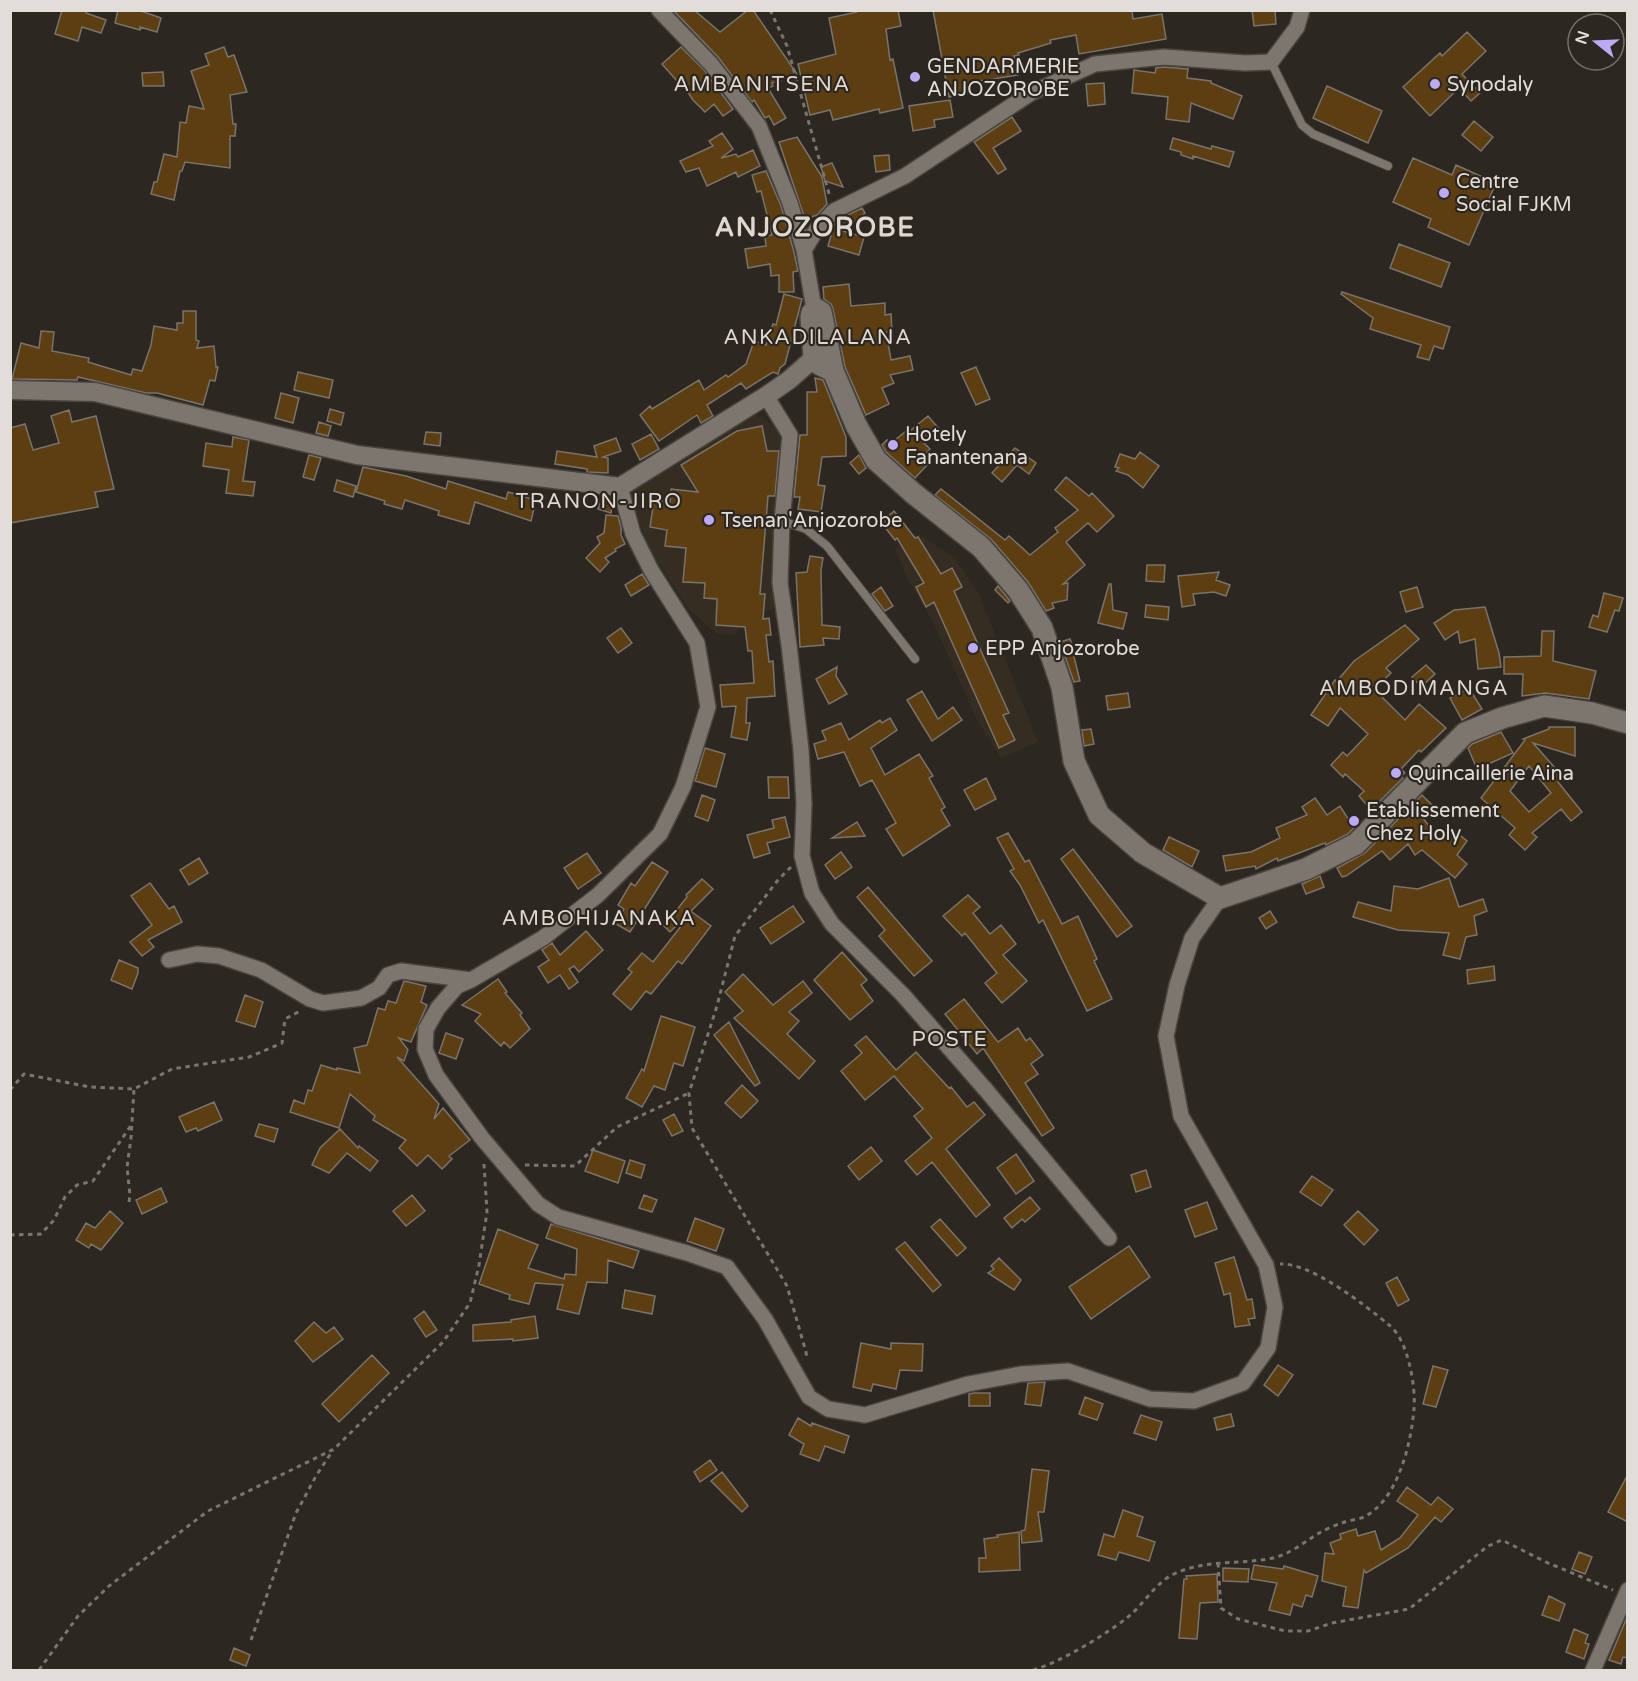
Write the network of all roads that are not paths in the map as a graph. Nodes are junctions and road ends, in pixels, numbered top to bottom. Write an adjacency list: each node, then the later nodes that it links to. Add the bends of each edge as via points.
1 (659, 10): 5 (street, via 711,64 759,126)
2 (1302, 10): 3 (street, via 1297,27)
3 (1271, 62): 4 (lane, via 1302,125 1313,134); 5 (street, via 1164,57 1095,64 1031,93 905,176 834,211)
4 (1388, 166)
5 (804, 250): 6 (street)
6 (814, 309): 7 (main road); 8 (main road, via 821,312)
7 (814, 358): 8 (main road); 10 (street)
8 (833, 371): 15 (main road, via 876,460 981,547 1018,590 1042,628 1062,687 1074,761 1099,815 1143,853)
9 (10, 390): 11 (street, via 95,392 357,455)
10 (766, 396): 11 (street); 12 (street, via 790,435)
11 (620, 487): 17 (street, via 633,534 697,643 708,706 683,787 660,834 598,895 543,938)
12 (782, 521): 13 (lane, via 806,529 827,546); 18 (street, via 780,583 801,750 802,856 812,893 832,924 903,995)
13 (915, 659)
14 (1628, 723): 15 (main road, via 1544,706 1465,733 1356,844 1306,869)
15 (1220, 898): 17 (street, via 1192,938 1166,1036 1181,1116 1266,1265 1275,1307 1268,1348 1243,1383 1194,1401 1150,1400 1068,1371 1021,1374 968,1384 865,1416 828,1409 809,1397 765,1319 727,1267 558,1217 538,1204 482,1138 436,1075 425,1049 426,1029 438,1008 458,986)
16 (169, 960): 17 (street, via 197,954 219,956 261,970 323,1003 361,998 379,988 388,975 401,971)
17 (471, 980)
18 (1108, 1238)
19 (1626, 1593): 20 (street)
20 (1593, 1671)

